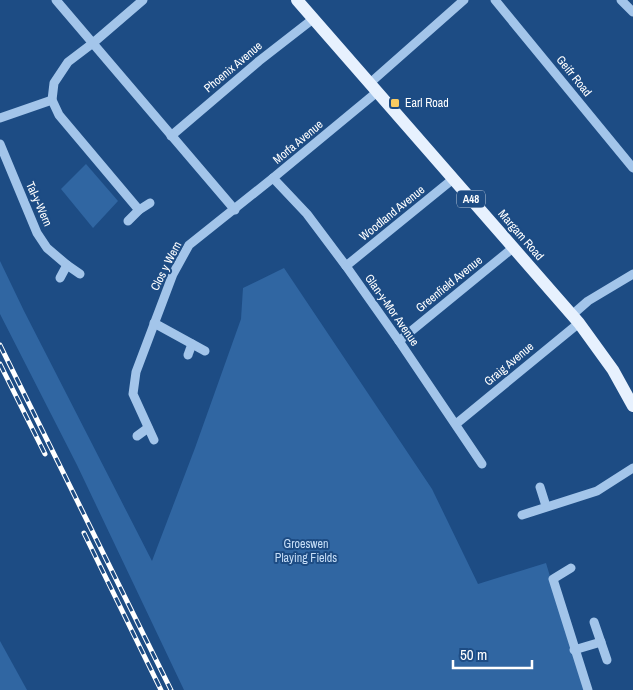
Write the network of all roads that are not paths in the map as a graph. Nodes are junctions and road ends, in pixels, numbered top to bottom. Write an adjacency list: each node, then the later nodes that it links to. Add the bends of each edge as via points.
1 (56, 0): 9 (street)
2 (143, 0): 9 (street)
3 (297, 0): 8 (main road, Margam Road / A48)
4 (464, 0): 10 (street)
5 (495, 0): 15 (street, Geifr Road)
6 (621, 0): 7 (street)
7 (633, 12)
8 (313, 19): 10 (main road, Margam Road / A48); 13 (street, Phoenix Avenue)
9 (93, 44): 11 (street, via 68,62 54,83); 13 (street)
10 (373, 88): 16 (street, Morfa Avenue); 17 (main road, Margam Road / A48)
11 (52, 100): 12 (street); 19 (street, via 59,116)
12 (0, 118)
13 (171, 136): 20 (street)
14 (0, 144): 23 (street, Tal-y-Wern, via 37,233)
15 (633, 168)
16 (273, 178): 20 (street, Morfa Avenue); 24 (street, Glan-y-Mor Avenue, via 307,214)
17 (453, 179): 22 (main road, Margam Road / A48); 24 (street, Woodland Avenue)
18 (150, 204): 19 (street)
19 (139, 210): 21 (street)
20 (235, 210): 29 (street, Clos y Wern, via 189,245 173,274)
21 (128, 221)
22 (514, 247): 28 (main road, Margam Road / A48); 30 (street, Greenfield Avenue)
23 (67, 265): 25 (street, Tal-y-Wern); 27 (street)
24 (346, 266): 30 (street, Glan-y-Mor Avenue)
25 (80, 274)
26 (633, 274): 28 (street, Graig Avenue, via 588,301)
27 (60, 278)
28 (575, 319): 34 (main road, Margam Road / A48, via 613,370); 35 (street, Graig Avenue)
29 (154, 323): 31 (street); 36 (street, Clos y Wern, via 136,372 133,394)
30 (399, 341): 35 (street, Glan-y-Mor Avenue)
31 (192, 344): 32 (street); 33 (street)
32 (205, 352)
33 (188, 355)
34 (633, 406)
35 (456, 424): 39 (street, Glan-y-Mor Avenue)
36 (148, 428): 37 (street); 38 (street, Clos y Wern)
37 (137, 436)
38 (154, 440)
39 (482, 464)
40 (633, 468): 42 (street, via 597,491)
41 (540, 487): 42 (street)
42 (546, 506): 43 (street)
43 (522, 515)
44 (571, 568): 47 (street, via 553,579)
45 (594, 622): 46 (street)
46 (601, 642): 47 (street); 48 (street)
47 (574, 650): 49 (street)
48 (607, 660)
49 (588, 690)

